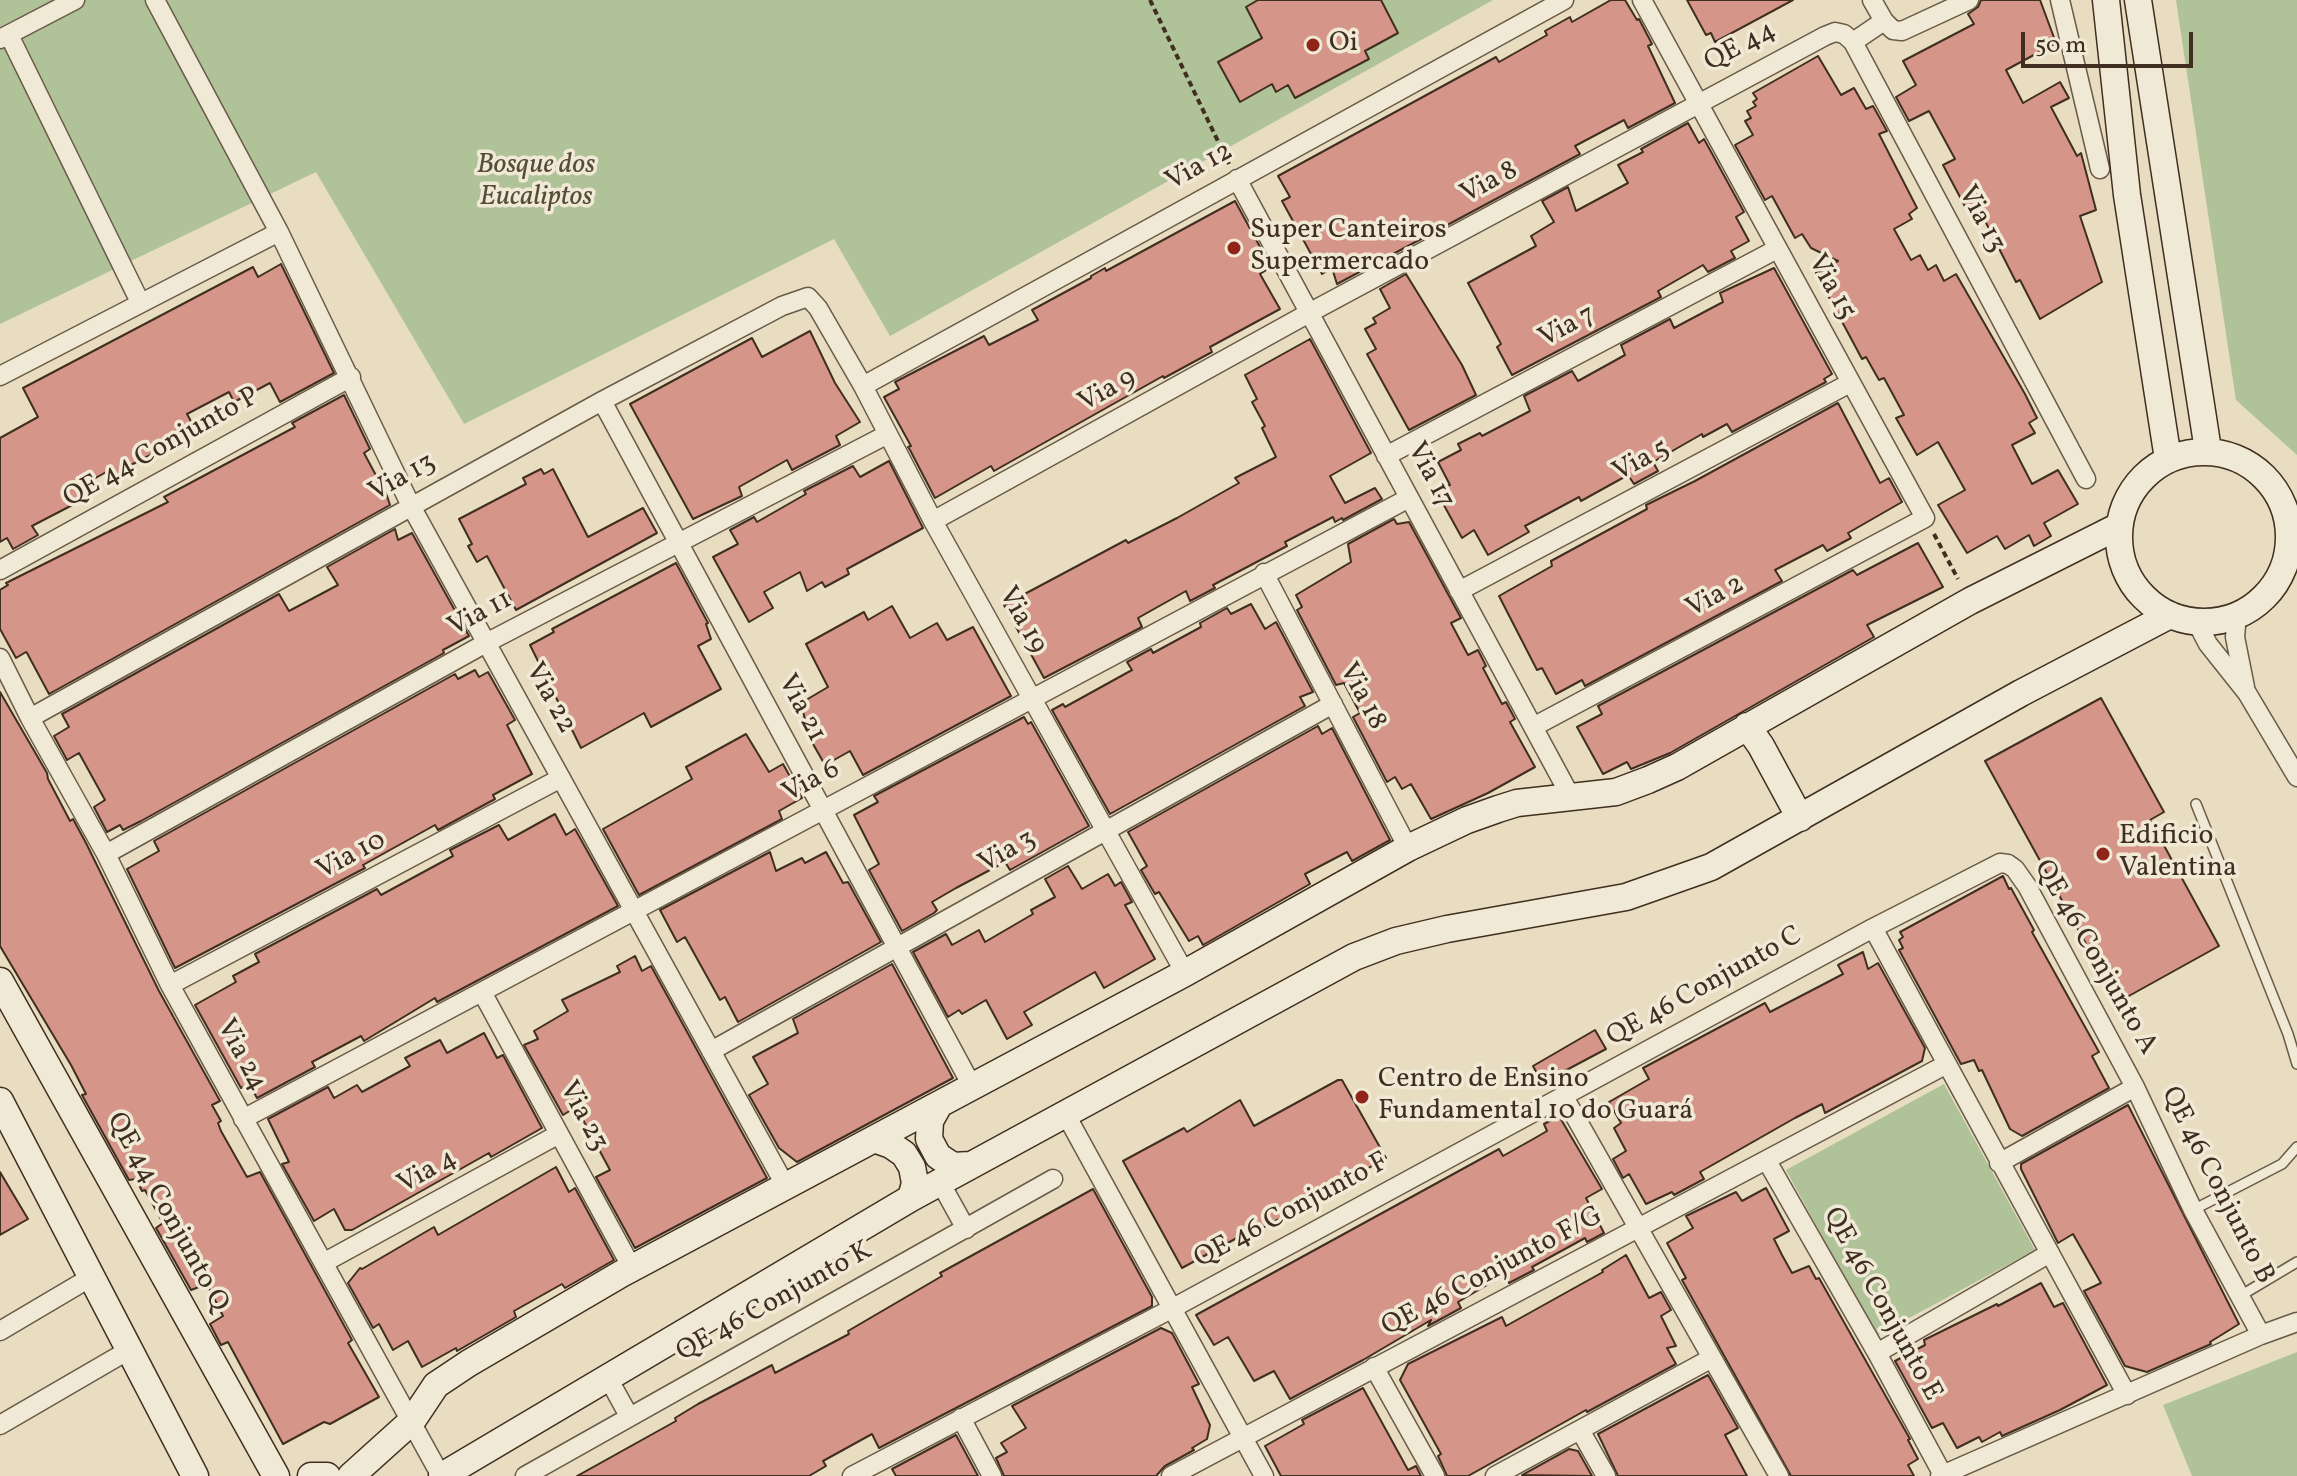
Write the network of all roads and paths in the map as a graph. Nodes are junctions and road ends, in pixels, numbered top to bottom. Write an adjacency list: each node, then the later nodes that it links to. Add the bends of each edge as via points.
1 (75, 0): 12 (street)
2 (155, 0): 17 (street, Via 22)
3 (1150, 0): 16 (path)
4 (1642, 0): 14 (street, Via 15)
5 (1872, 0): 11 (street)
6 (1969, 0): 11 (street, via 1902,31)
7 (2060, 0): 15 (street)
8 (2106, 0): 30 (street, via 2127,195)
9 (2138, 0): 28 (street)
10 (1557, 2): 16 (street, Via 12)
11 (1884, 21): 13 (street)
12 (5, 37): 20 (street)
13 (1853, 42): 14 (street, QE 44, via 1835,32); 31 (street, Via 13)
14 (1697, 103): 18 (street, Via 15); 21 (street, Via 8)
15 (2100, 169)
16 (1237, 179): 21 (street, Via 17); 25 (street, Via 12)
17 (279, 232): 20 (street); 23 (street, Via 22)
18 (1777, 249): 24 (street, Via 15); 29 (street, Via 7)
19 (808, 297): 25 (street, Via 19); 26 (street, Via 13)
20 (140, 302): 22 (street)
21 (1309, 313): 29 (street, Via 17); 35 (street, Via 9)
22 (0, 375)
23 (351, 377): 33 (street, Via 22); 38 (street, QE 44 Conjunto P)
24 (1850, 383): 34 (street, Via 15); 40 (street, Via 5)
25 (863, 386): 27 (street, Via 19)
26 (602, 401): 33 (street, Via 13); 37 (street, Via 21)
27 (888, 434): 35 (street, Via 19); 37 (street, Via 11)
28 (2208, 450): 30 (street); 43 (street, via 2245,462 2268,479 2283,503 2290,531 2287,560 2275,585 2255,606)
29 (1386, 456): 32 (street, Via 17)
30 (2168, 459): 36 (street, via 2140,479)
31 (2086, 479)
32 (1409, 498): 39 (street, Via 6); 40 (street, Via 17)
33 (411, 506): 45 (street, Via 22); 50 (street, Via 13)
34 (1925, 518): 41 (path); 52 (street, Via 2)
35 (933, 521): 48 (street, Via 19)
36 (2119, 526): 41 (street); 42 (street, via 2120,553 2130,579 2147,600)
37 (679, 543): 45 (street, Via 11); 57 (street, Via 21)
38 (0, 570)
39 (1264, 573): 48 (street, Via 6); 49 (street, Via 18)
40 (1459, 591): 52 (street, Via 17)
41 (1970, 601): 51 (street)
42 (2170, 615): 44 (street); 58 (street)
43 (2237, 615): 44 (street); 47 (street, via 2235,637)
44 (2197, 623): 47 (street)
45 (486, 643): 54 (street, Via 22); 61 (street, Via 11)
46 (0, 658): 50 (street, Via 24)
47 (2247, 693): 53 (street)
48 (1033, 698): 57 (street, Via 6); 59 (street, Via 19)
49 (1333, 704): 59 (street, Via 3); 60 (street, Via 18)
50 (30, 718): 61 (street, Via 24)
51 (1747, 726): 55 (street, via 1648,780); 58 (street)
52 (1533, 727): 55 (street, Via 17)
53 (2297, 777)
54 (561, 778): 62 (street, Via 22); 67 (street, Via 10)
55 (1572, 799): 60 (street, via 1517,803)
56 (2196, 804): 71 (lane)
57 (822, 809): 62 (street, Via 6); 64 (street, Via 21)
58 (1800, 818): 76 (street, via 1671,883 1579,907 1396,941 1354,957)
59 (1106, 831): 64 (street, Via 3); 65 (street, Via 19)
60 (1408, 848): 65 (street)
61 (106, 854): 67 (street, Via 24)
62 (634, 910): 68 (street, Via 6); 69 (street, Via 22)
63 (1873, 928): 70 (street); 73 (street, QE 46 Conjunto A, via 1992,866 2008,864 2027,886); 74 (street, QE 46 Conjunto C)
64 (897, 947): 69 (street, Via 3); 72 (street, Via 21)
65 (1185, 973): 72 (street)
66 (0, 981): 116 (street, QE 44 Conjunto Q)
67 (170, 985): 78 (street, Via 24)
68 (482, 992): 78 (street, Via 6); 79 (street, Via 23)
69 (711, 1051): 87 (street, Via 22)
70 (1947, 1064): 82 (street); 83 (street)
71 (2297, 1064)
72 (972, 1086): 75 (street)
73 (2135, 1087): 83 (street); 89 (street, QE 46 Conjunto B)
74 (1564, 1097): 90 (street); 98 (street, QE 46 Conjunto F)
75 (939, 1105): 80 (street); 84 (street, via 930,1121 929,1139 938,1156 953,1166)
76 (1065, 1113): 84 (street); 98 (street)
77 (4, 1117): 96 (street)
78 (243, 1119): 93 (street, Via 24)
79 (559, 1134): 93 (street, Via 4); 95 (street, Via 23)
80 (874, 1139): 87 (street); 88 (street, via 904,1154 915,1183)
81 (2297, 1147): 89 (lane, via 2282,1164)
82 (1767, 1161): 90 (street, QE 46 Conjunto F/G); 103 (street, QE 46 Conjunto E)
83 (1999, 1163): 92 (street)
84 (970, 1165): 86 (street)
85 (1053, 1179): 91 (street, QE 46 Conjunto K)
86 (940, 1182): 88 (street); 91 (street)
87 (785, 1185): 95 (street)
88 (911, 1198): 106 (street)
89 (2193, 1210): 97 (street, QE 46 Conjunto B)
90 (1639, 1228): 104 (street); 105 (street, QE 46 Conjunto F/G)
91 (966, 1229): 108 (street, QE 46 Conjunto K)
92 (2050, 1253): 103 (street); 107 (street)
93 (325, 1262): 110 (street, Via 24)
94 (2297, 1262): 97 (lane)
95 (632, 1268): 110 (street, via 436,1385)
96 (93, 1276): 100 (street); 102 (street)
97 (2240, 1296): 101 (street, QE 46 Conjunto B)
98 (1173, 1308): 109 (street, QE 46 Conjunto F); 113 (street)
99 (2297, 1322): 101 (street)
100 (0, 1331)
101 (2261, 1335): 107 (street)
102 (129, 1350): 111 (street); 115 (street)
103 (1877, 1353): 114 (street, QE 46 Conjunto E)
104 (1712, 1358): 112 (street); 129 (street)
105 (1374, 1367): 113 (street, QE 46 Conjunto F/G); 126 (street)
106 (608, 1378): 108 (street); 120 (street)
107 (2127, 1395): 114 (street)
108 (629, 1416): 121 (street, QE 46 Conjunto K)
109 (961, 1418): 122 (street, QE 46 Conjunto F); 123 (street)
110 (412, 1421): 119 (street); 120 (street, Via 24)
111 (0, 1425)
112 (1580, 1430): 127 (street); 128 (street)
113 (1242, 1437): 124 (street, QE 46 Conjunto F/G); 125 (street)
114 (1941, 1475)
115 (195, 1476)
116 (276, 1476)
117 (311, 1476): 118 (street)
118 (327, 1476)
119 (351, 1476)
120 (442, 1476)
121 (525, 1476)
122 (852, 1476)
123 (992, 1476)
124 (1171, 1476)
125 (1264, 1476)
126 (1435, 1476)
127 (1495, 1476)
128 (1606, 1476)
129 (1779, 1476)

